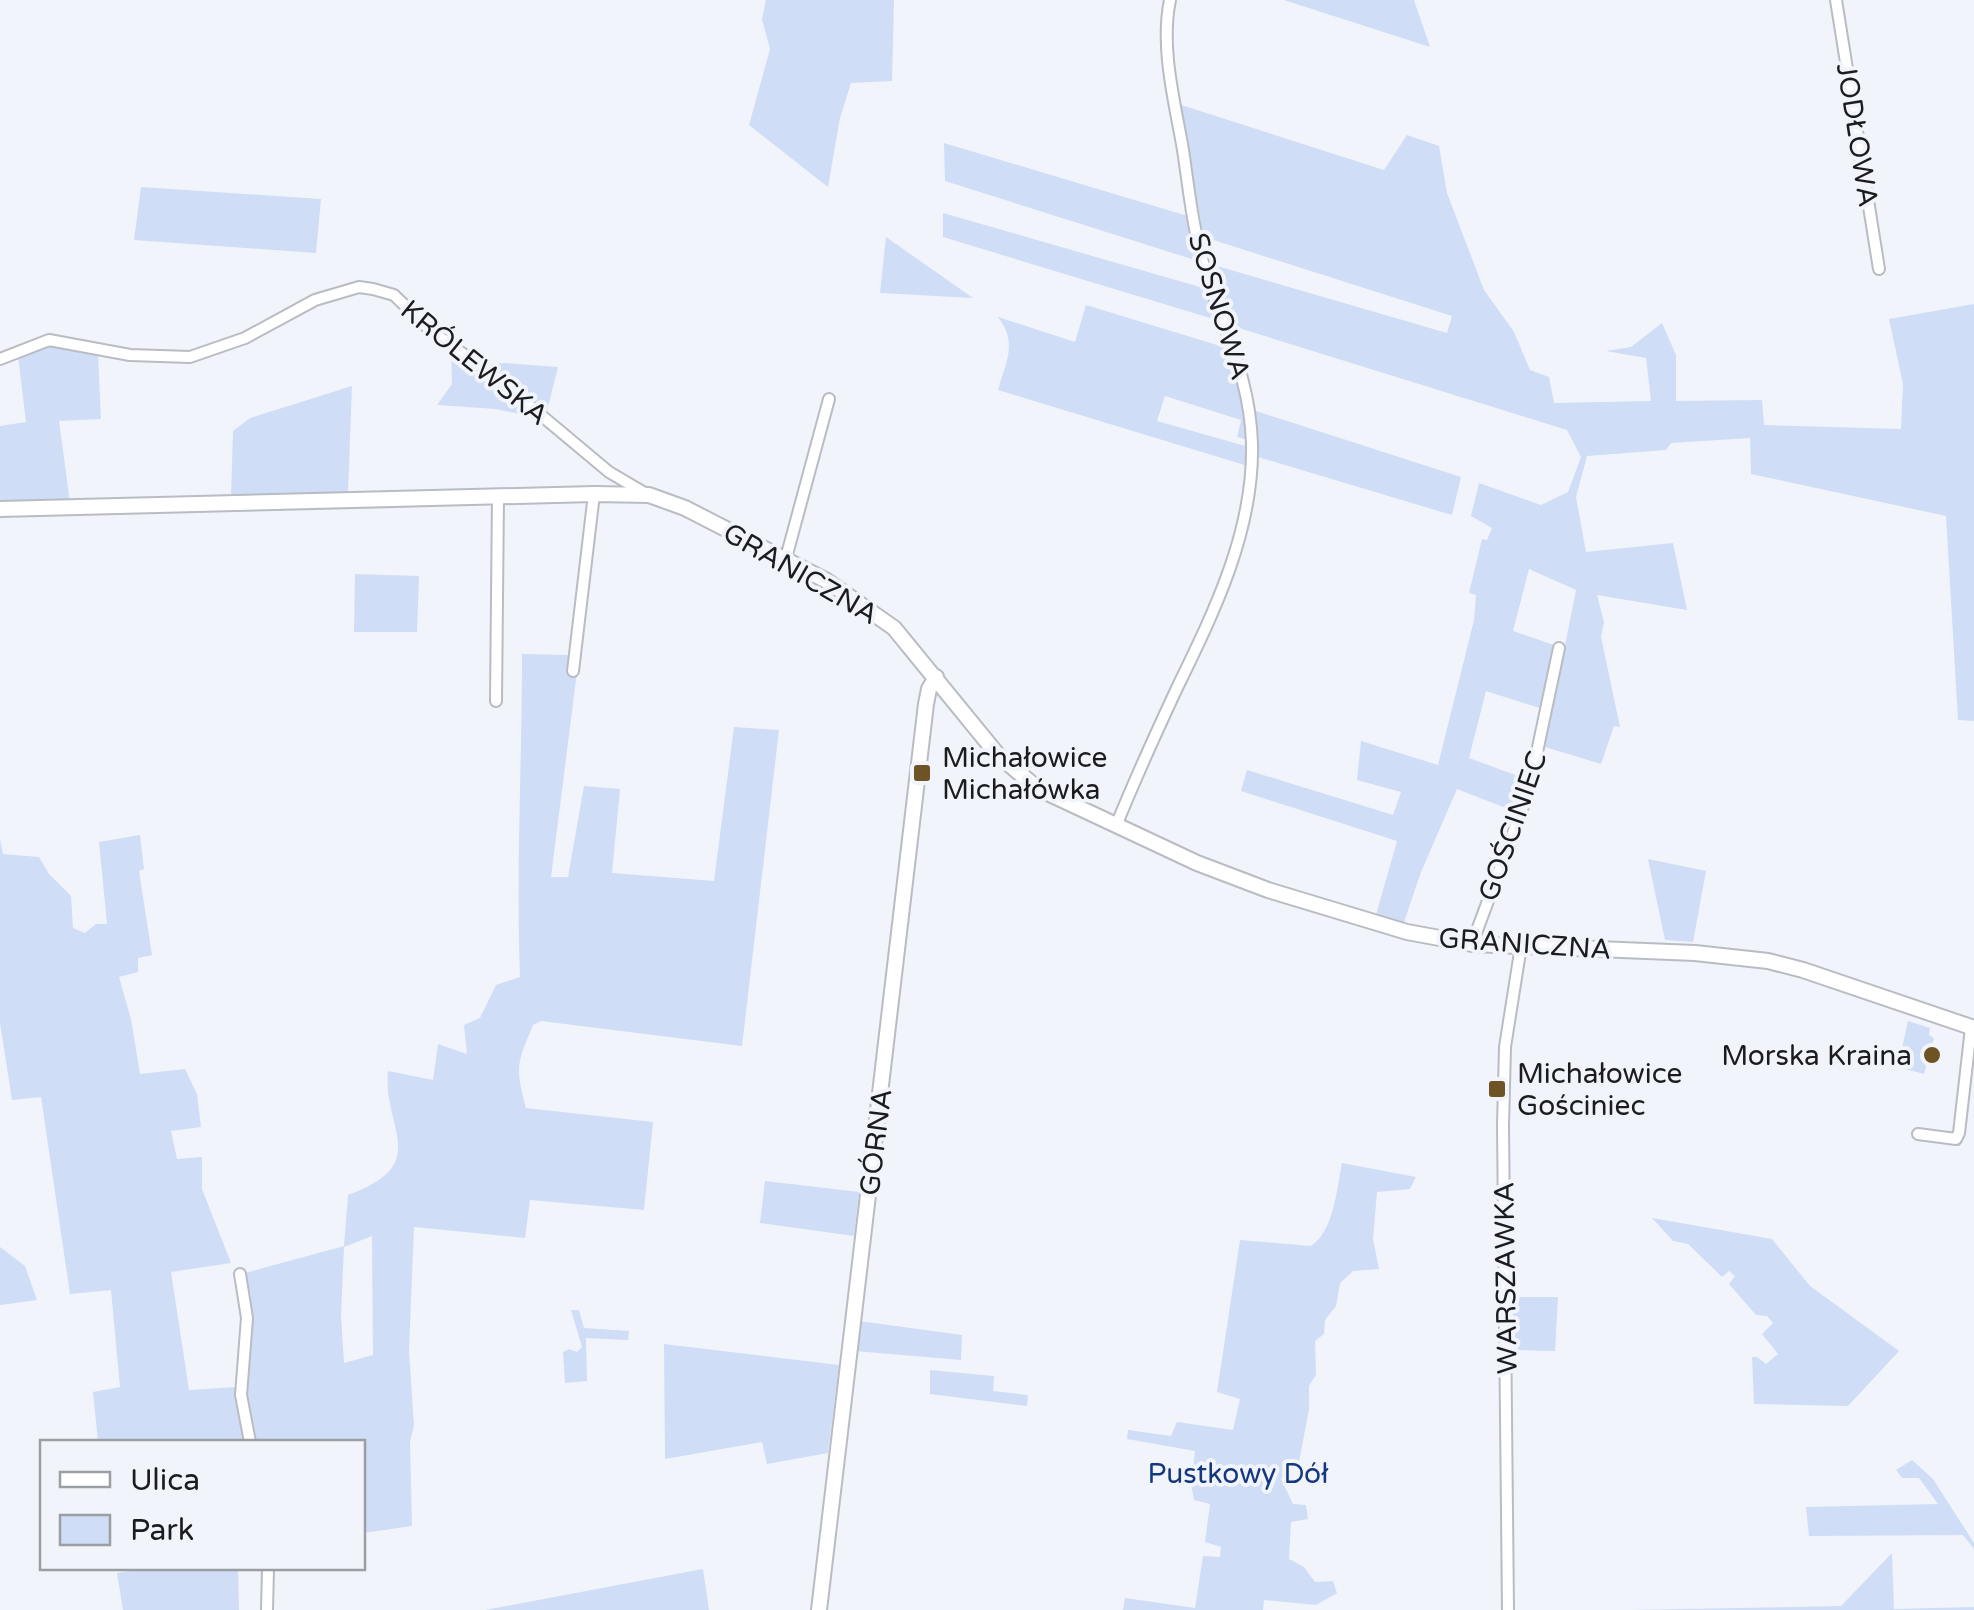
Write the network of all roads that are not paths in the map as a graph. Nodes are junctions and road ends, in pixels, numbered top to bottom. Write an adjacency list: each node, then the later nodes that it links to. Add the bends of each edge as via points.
1 (1170, 0): 15 (street, SOSNOWA, via 1172,78 1196,235 1248,397 1251,477 1222,592)
2 (1836, 0): 3 (street, JODŁOWA)
3 (1879, 269)
4 (0, 358): 7 (street, KRÓLEWSKA, via 49,340 130,355 190,357 245,338 314,300 360,287 394,295 609,472)
5 (829, 399): 10 (street)
6 (594, 494): 7 (street, GRANICZNA); 8 (street, GRANICZNA); 12 (street)
7 (650, 495): 10 (street, GRANICZNA)
8 (498, 496): 9 (street, GRANICZNA); 14 (street)
9 (0, 509)
10 (786, 558): 13 (street, GRANICZNA, via 894,628)
11 (1559, 648): 16 (street, GOŚCINIEC, via 1529,790)
12 (573, 670)
13 (936, 676): 15 (street, GRANICZNA, via 997,754 1037,788); 24 (street, GÓRNA, via 926,704)
14 (496, 701)
15 (1116, 826): 16 (street, GRANICZNA, via 1268,890 1406,932)
16 (1472, 944): 17 (street, GRANICZNA)
17 (1521, 946): 18 (street, GRANICZNA, via 1768,961); 25 (street, WARSZAWKA, via 1505,1047 1503,1124)
18 (1972, 1028): 19 (street, via 1956,1139)
19 (1918, 1134)
20 (240, 1274): 21 (street, via 247,1318 241,1394)
21 (250, 1440)
22 (268, 1570): 23 (street)
23 (267, 1610)
24 (819, 1610)
25 (1508, 1610)

